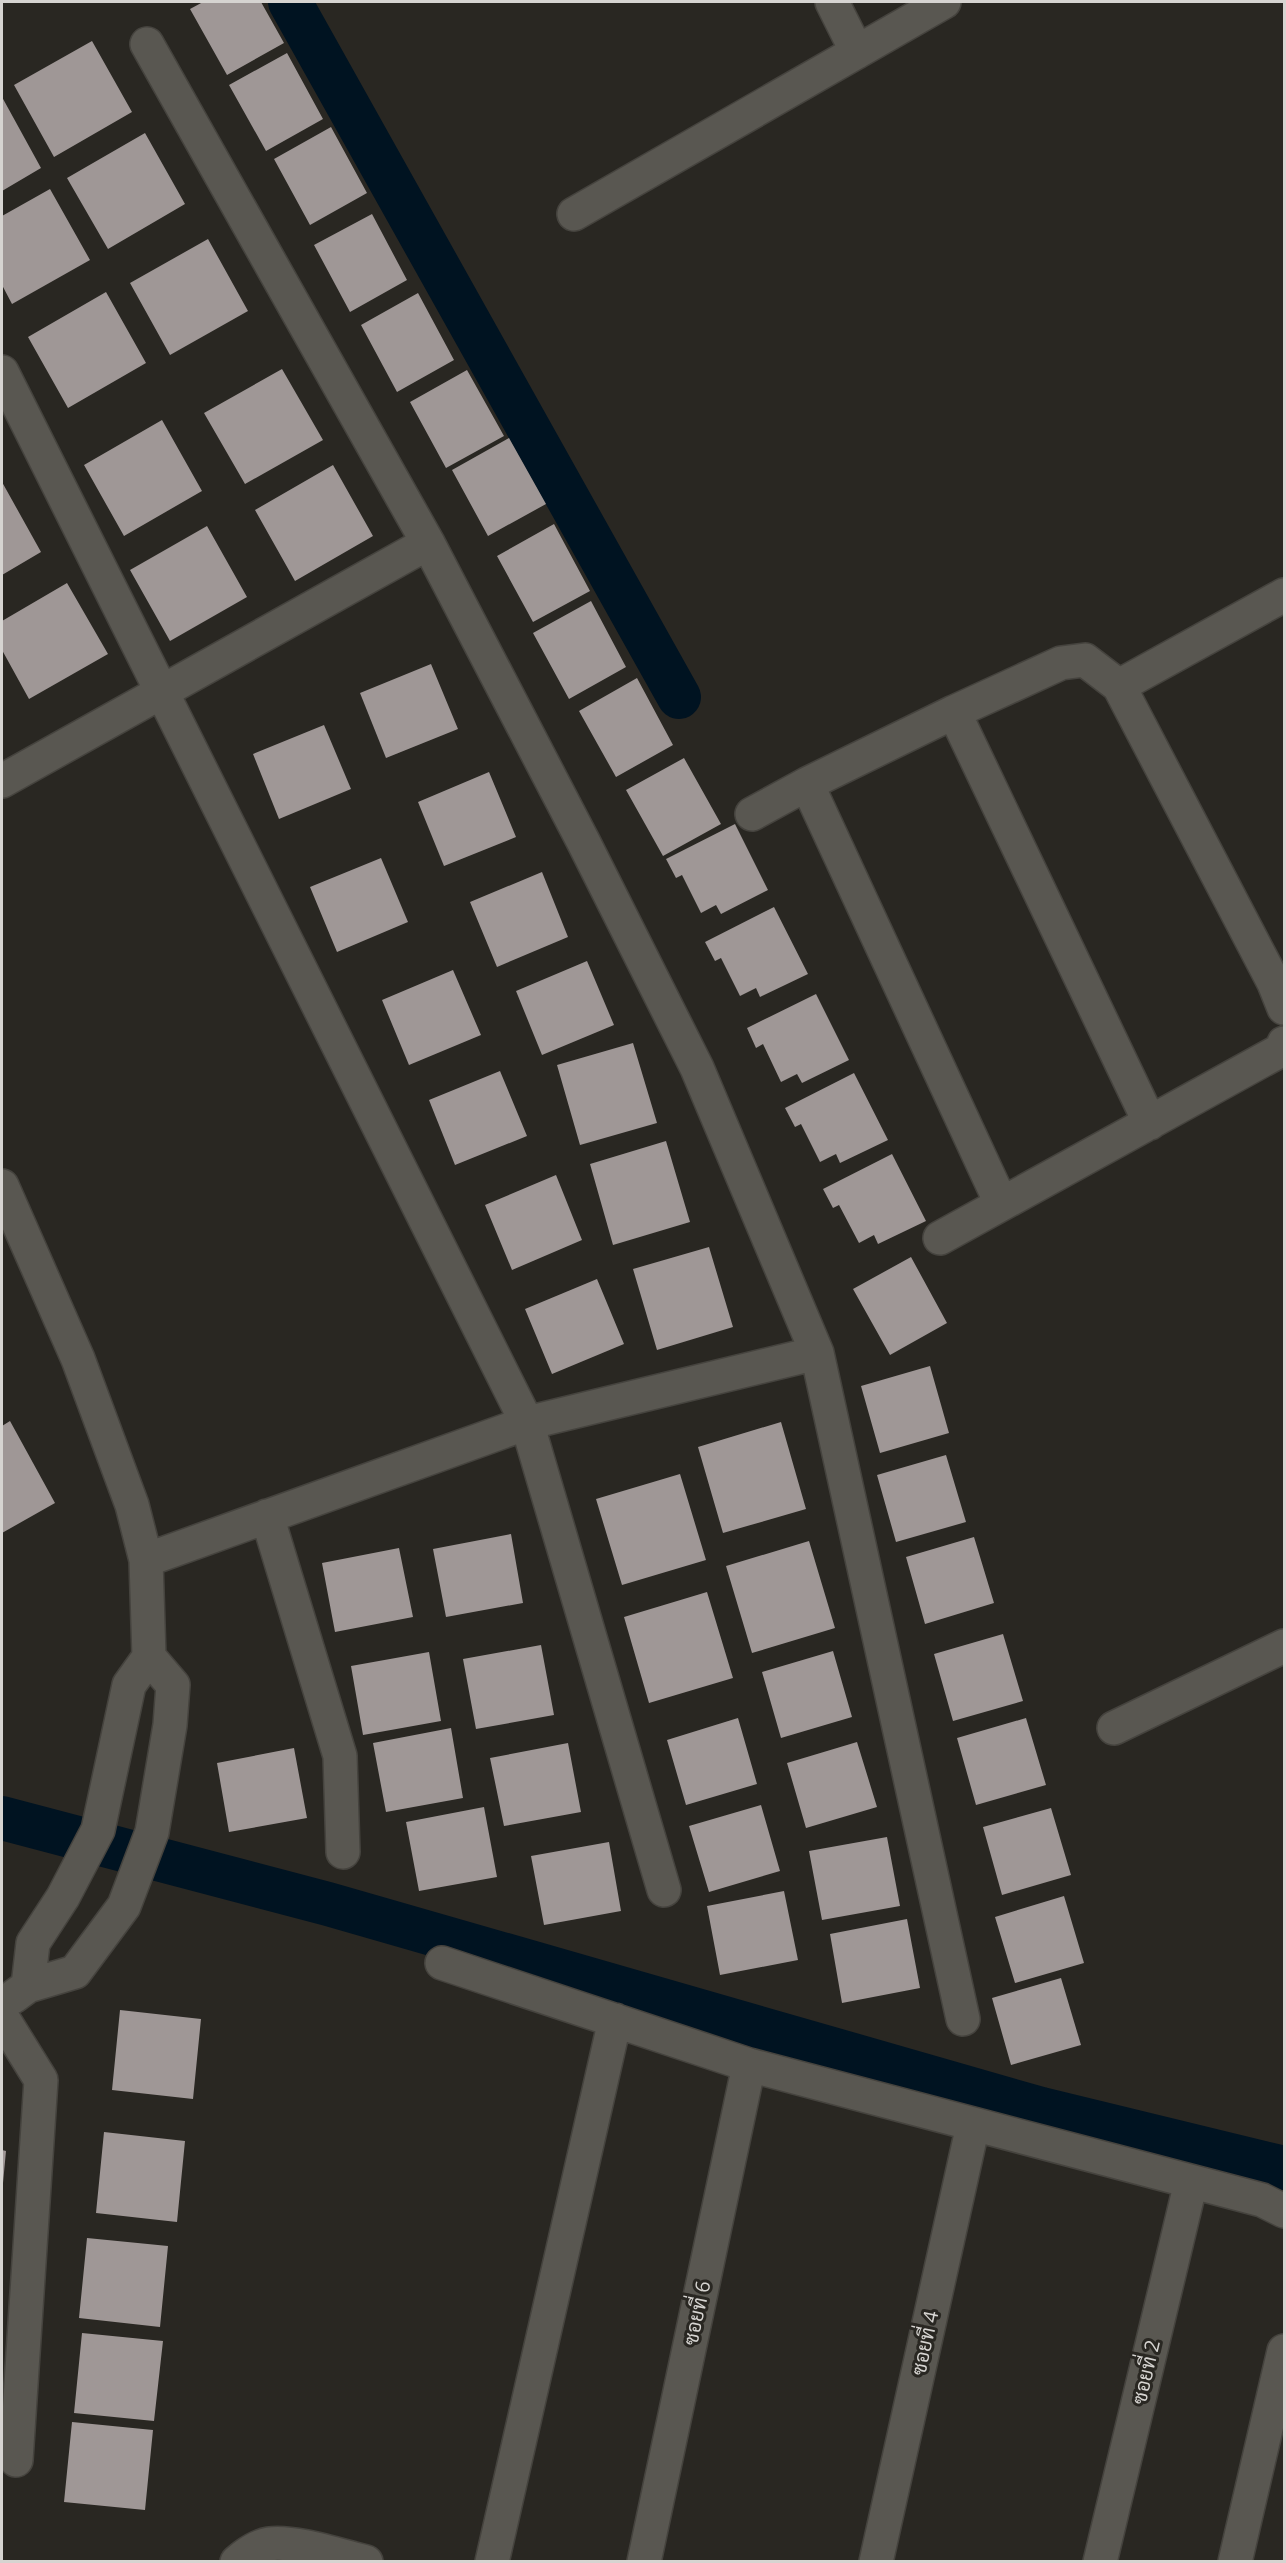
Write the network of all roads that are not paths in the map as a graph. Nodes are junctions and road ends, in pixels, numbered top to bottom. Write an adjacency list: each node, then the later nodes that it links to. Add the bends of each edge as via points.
1 (832, 2): 4 (street)
2 (944, 2): 4 (street)
3 (147, 44): 7 (street)
4 (857, 52): 5 (street)
5 (574, 214)
6 (2, 372): 10 (street)
7 (428, 543): 10 (street); 21 (street, via 697,1068)
8 (1284, 595): 9 (street)
9 (1119, 686): 11 (street, via 1085,660 1061,663); 15 (street)
10 (161, 692): 12 (street); 22 (street)
11 (954, 712): 13 (street); 17 (street)
12 (2, 781)
13 (807, 784): 14 (street); 19 (street)
14 (752, 814)
15 (1281, 990)
16 (1284, 1043): 17 (street, via 1282,1049)
17 (1150, 1123): 19 (street)
18 (2, 1186): 24 (street, via 78,1359 132,1505)
19 (1001, 1203): 20 (street)
20 (940, 1238)
21 (817, 1353): 22 (street); 34 (street)
22 (527, 1423): 23 (street); 29 (street)
23 (267, 1516): 24 (street); 28 (street, via 340,1756)
24 (146, 1560): 26 (street)
25 (1284, 1646): 27 (street)
26 (148, 1657): 31 (street, via 129,1685 98,1830 63,1897 33,1943); 31 (street, via 173,1685 152,1832 141,1866 124,1906 75,1972)
27 (1114, 1728)
28 (343, 1852)
29 (664, 1890)
30 (442, 1963): 35 (street)
31 (28, 1986): 32 (street)
32 (2, 2005)
33 (2, 2017): 41 (street, via 41,2080)
34 (963, 2019)
35 (615, 2020): 36 (street); 44 (street)
36 (749, 2065): 37 (street); 45 (street, ซอยที่ 6)
37 (973, 2125): 38 (street); 46 (street, ซอยที่ 4)
38 (1191, 2182): 39 (street, via 1262,2200); 47 (street, ซอยที่ 2)
39 (1284, 2211)
40 (1284, 2350): 48 (street)
41 (16, 2460)
42 (237, 2562): 43 (street, via 248,2552 270,2544 298,2546)
43 (366, 2562)
44 (492, 2562)
45 (644, 2562)
46 (876, 2562)
47 (1100, 2562)
48 (1235, 2562)

